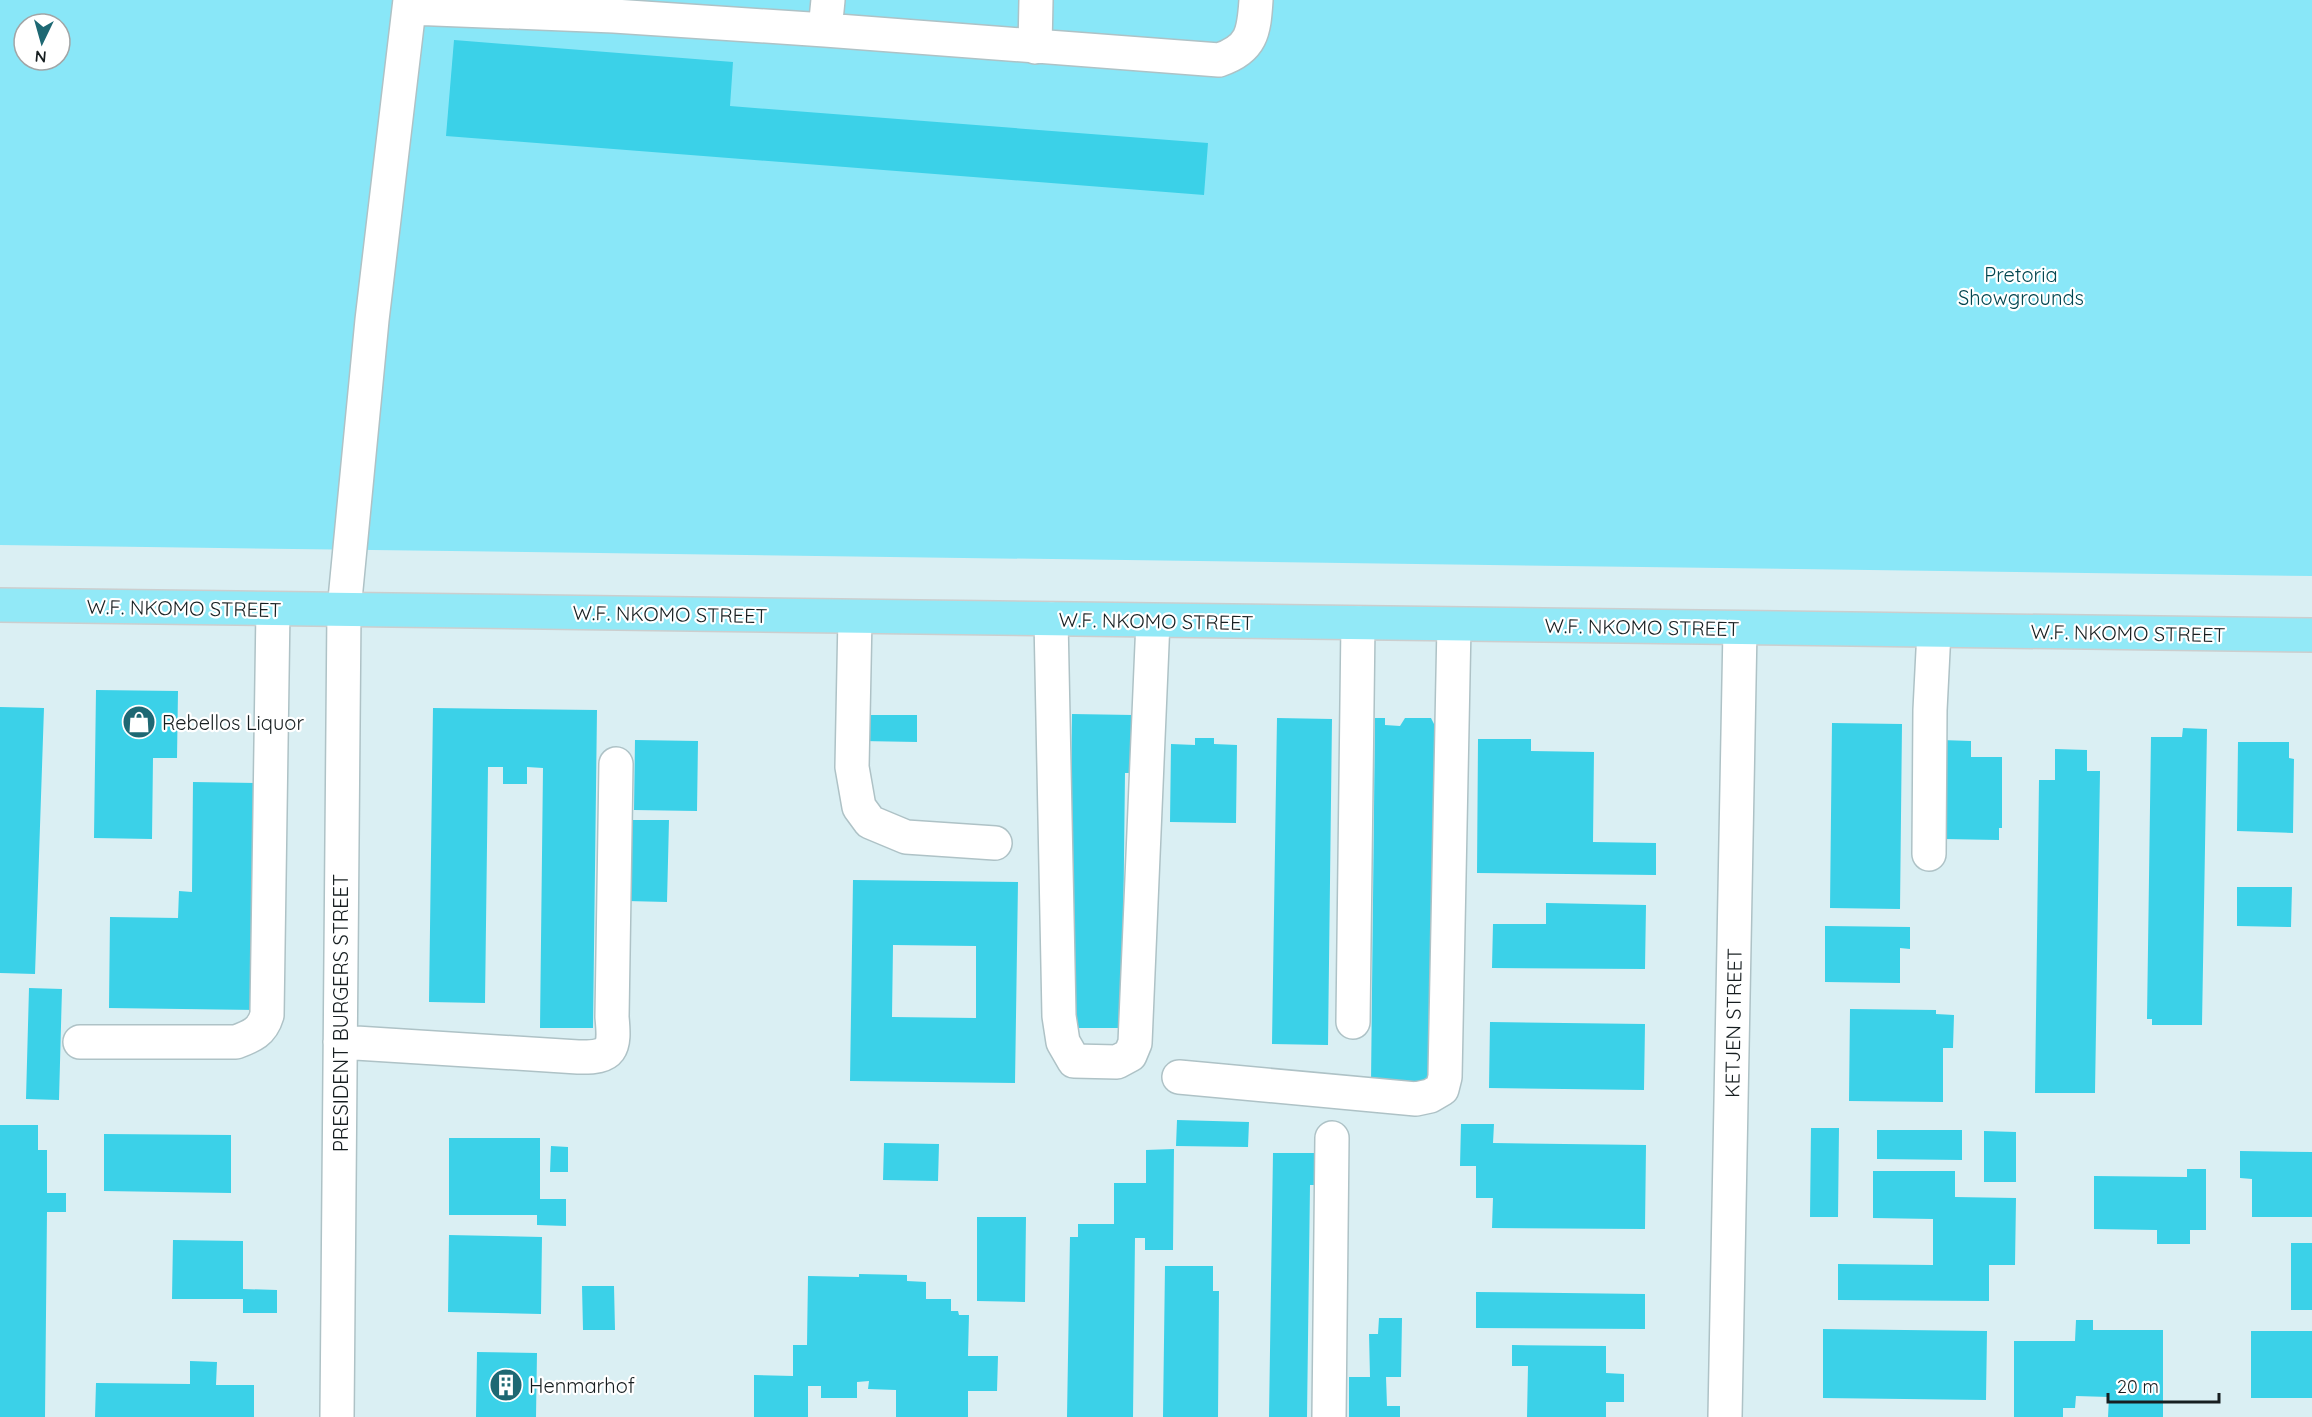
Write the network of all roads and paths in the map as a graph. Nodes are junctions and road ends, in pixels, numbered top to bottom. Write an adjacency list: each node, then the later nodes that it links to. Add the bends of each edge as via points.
1 (1036, 0): 6 (street)
2 (1256, 0): 6 (street, via 1255,26 1249,39 1240,51 1219,60)
3 (410, 4): 4 (street); 9 (street, PRESIDENT BURGERS STREET, via 372,320)
4 (614, 8): 5 (street)
5 (826, 15): 6 (street)
6 (1035, 47)
7 (0, 605): 8 (main road, W.F. NKOMO STREET)
8 (273, 609): 9 (main road, W.F. NKOMO STREET); 22 (street, via 264,1025 255,1036 236,1042)
9 (344, 610): 10 (main road, W.F. NKOMO STREET); 23 (street, PRESIDENT BURGERS STREET)
10 (855, 617): 11 (main road, W.F. NKOMO STREET); 19 (street, via 852,767 859,807 870,822 906,837)
11 (1051, 619): 12 (main road, W.F. NKOMO STREET); 12 (street, via 1059,1016 1063,1042 1074,1061 1117,1062 1130,1055 1135,1043)
12 (1153, 621): 13 (main road, W.F. NKOMO STREET)
13 (1358, 623): 14 (main road, W.F. NKOMO STREET); 21 (street)
14 (1454, 625): 15 (main road, W.F. NKOMO STREET); 24 (street, via 1442,1089 1416,1099)
15 (1740, 628): 16 (main road, W.F. NKOMO STREET); 28 (street, KETJEN STREET)
16 (1934, 631): 17 (main road, W.F. NKOMO STREET); 20 (street)
17 (2312, 635)
18 (616, 764): 23 (street, via 614,1040 607,1052 597,1057 578,1057)
19 (995, 843)
20 (1929, 854)
21 (1353, 1022)
22 (80, 1041)
23 (340, 1042): 26 (street, PRESIDENT BURGERS STREET)
24 (1179, 1077)
25 (1332, 1138): 27 (street)
26 (337, 1417)
27 (1329, 1417)
28 (1725, 1417)

